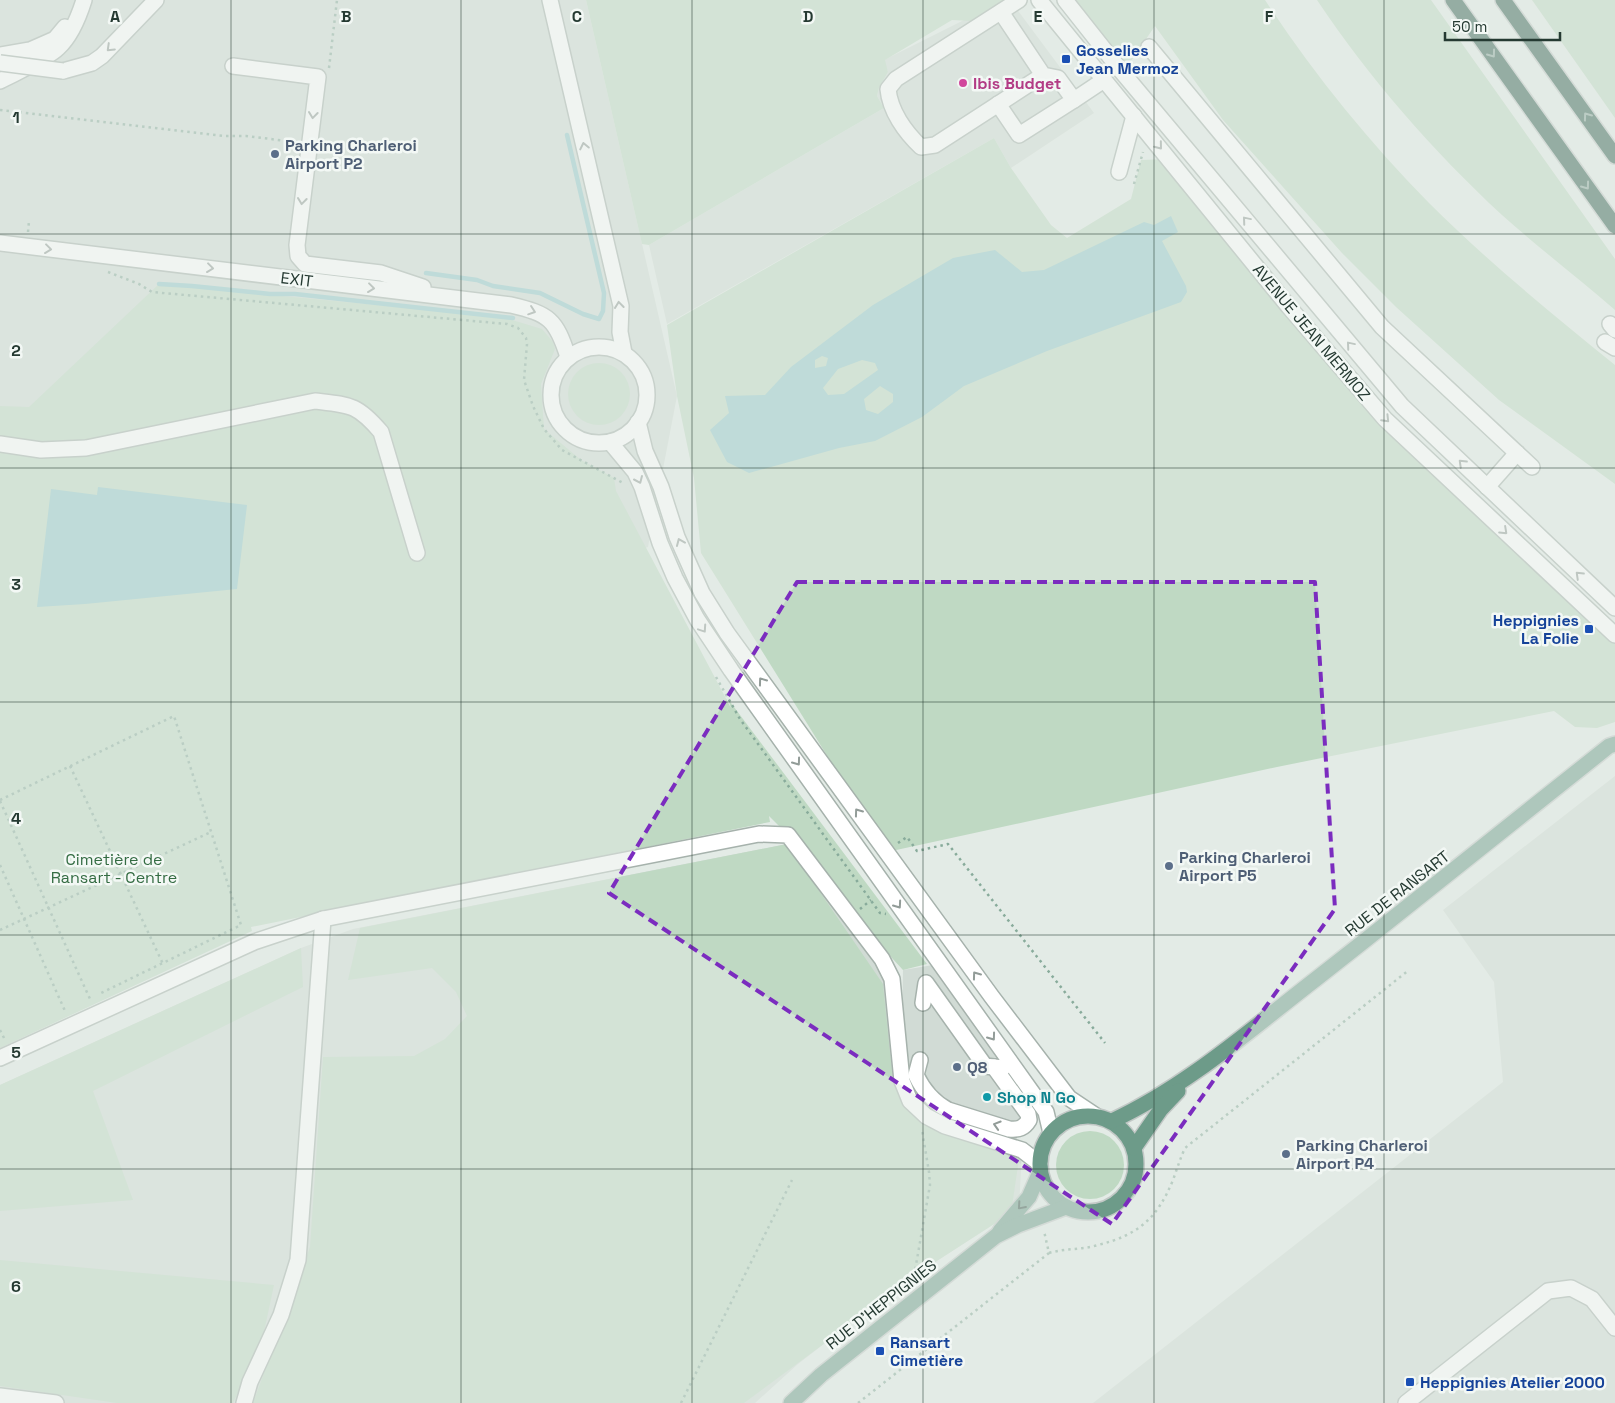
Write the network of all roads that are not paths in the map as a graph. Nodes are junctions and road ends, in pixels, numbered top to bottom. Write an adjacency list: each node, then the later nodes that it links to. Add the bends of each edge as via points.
1 (156, 0): 15 (street, one-way to 15, bridge, via 92,63 64,71)
2 (550, 0): 29 (street, one-way to 2, via 620,332 621,306)
3 (1019, 0): 9 (street)
4 (1040, 0): 20 (street, AVENUE JEAN MERMOZ)
5 (1065, 0): 36 (street, AVENUE JEAN MERMOZ, one-way to 5, via 1402,406)
6 (1453, 0): 26 (highway, one-way to 26)
7 (1504, 0): 24 (highway, one-way to 7)
8 (82, 2): 10 (street); 11 (street, via 55,28 38,39); 19 (street, via 80,13 58,48)
9 (1001, 12): 18 (street); 22 (street, via 896,79 888,89 889,102 910,137 921,148 935,145)
10 (55, 38): 13 (street, via 30,50); 14 (street)
11 (0, 47)
12 (1149, 47): 34 (street, via 1382,327)
13 (0, 55)
14 (23, 60): 15 (street); 17 (street)
15 (0, 64)
16 (233, 66): 28 (street, one-way to 28, via 318,77 296,245 298,256 305,264 382,273)
17 (0, 72)
18 (1043, 75): 21 (street, via 1058,78); 22 (street)
19 (0, 80)
20 (1104, 80): 21 (street); 23 (street, AVENUE JEAN MERMOZ)
21 (1074, 100): 22 (street, via 1019,134)
22 (998, 104)
23 (1134, 116): 25 (street); 39 (street, AVENUE JEAN MERMOZ, one-way to 39, via 1385,419)
24 (1615, 156)
25 (1119, 172)
26 (1615, 226)
27 (0, 243): 28 (street, EXIT, one-way to 28)
28 (482, 302): 30 (street, EXIT, one-way to 30, via 511,305 544,316 558,329)
29 (624, 353): 30 (street, via 610,347 595,346); 31 (street, via 640,369 647,390 645,407)
30 (568, 357): 32 (street, via 559,366 550,390 555,416 578,438 597,443)
31 (638, 422): 32 (street, via 621,438); 43 (street, one-way to 31, via 727,633 702,593 677,537 659,480 644,451)
32 (610, 442): 42 (street, one-way to 42, via 635,472 660,543 697,619)
33 (0, 444): 37 (street, via 41,450 86,448 315,401 349,404 368,417 381,432)
34 (1517, 453): 35 (street); 36 (street)
35 (1532, 467)
36 (1487, 487): 38 (street, AVENUE JEAN MERMOZ, one-way to 36)
37 (416, 553)
38 (1615, 608)
39 (1615, 635)
40 (1615, 744): 50 (main road, RUE DE RANSART)
41 (323, 919): 46 (street, via 254,942); 55 (street, via 759,834 788,836 882,959 892,979 902,1080 910,1101 926,1116 945,1126 1022,1150); 61 (street, via 298,1260 280,1315)
42 (958, 990): 43 (street); 45 (street); 49 (street, one-way to 49)
43 (992, 997): 51 (street, via 1069,1098)
44 (923, 1003): 45 (street, via 926,984)
45 (940, 1003): 48 (street, via 985,1066)
46 (0, 1058)
47 (920, 1060): 48 (street, one-way to 47, via 1028,1114 1026,1126 1018,1130 939,1105 927,1094 916,1075)
48 (994, 1066): 49 (street)
49 (1015, 1069): 53 (street, via 1046,1112)
50 (1200, 1069): 52 (main road, RUE DE RANSART, via 1152,1101); 54 (main road, RUE DE RANSART, via 1161,1108)
51 (1096, 1116): 52 (main road); 53 (main road, via 1080,1116 1064,1122)
52 (1112, 1121): 54 (main road, via 1126,1133)
53 (1051, 1133): 55 (main road, via 1043,1147)
54 (1134, 1148): 56 (main road, via 1137,1164 1134,1180 1126,1195 1114,1206 1098,1212)
55 (1040, 1168): 56 (main road, via 1045,1186); 57 (main road, RUE D'HEPPIGNIES, one-way to 57, via 1029,1197)
56 (1066, 1207): 57 (main road, RUE D'HEPPIGNIES, via 1018,1224)
57 (996, 1236): 62 (main road, RUE D'HEPPIGNIES, via 821,1375)
58 (1615, 1328): 63 (street, via 1592,1299 1571,1288 1548,1291)
59 (0, 1396): 60 (street)
60 (56, 1403)
61 (244, 1403)
62 (792, 1403)
63 (1406, 1403)

